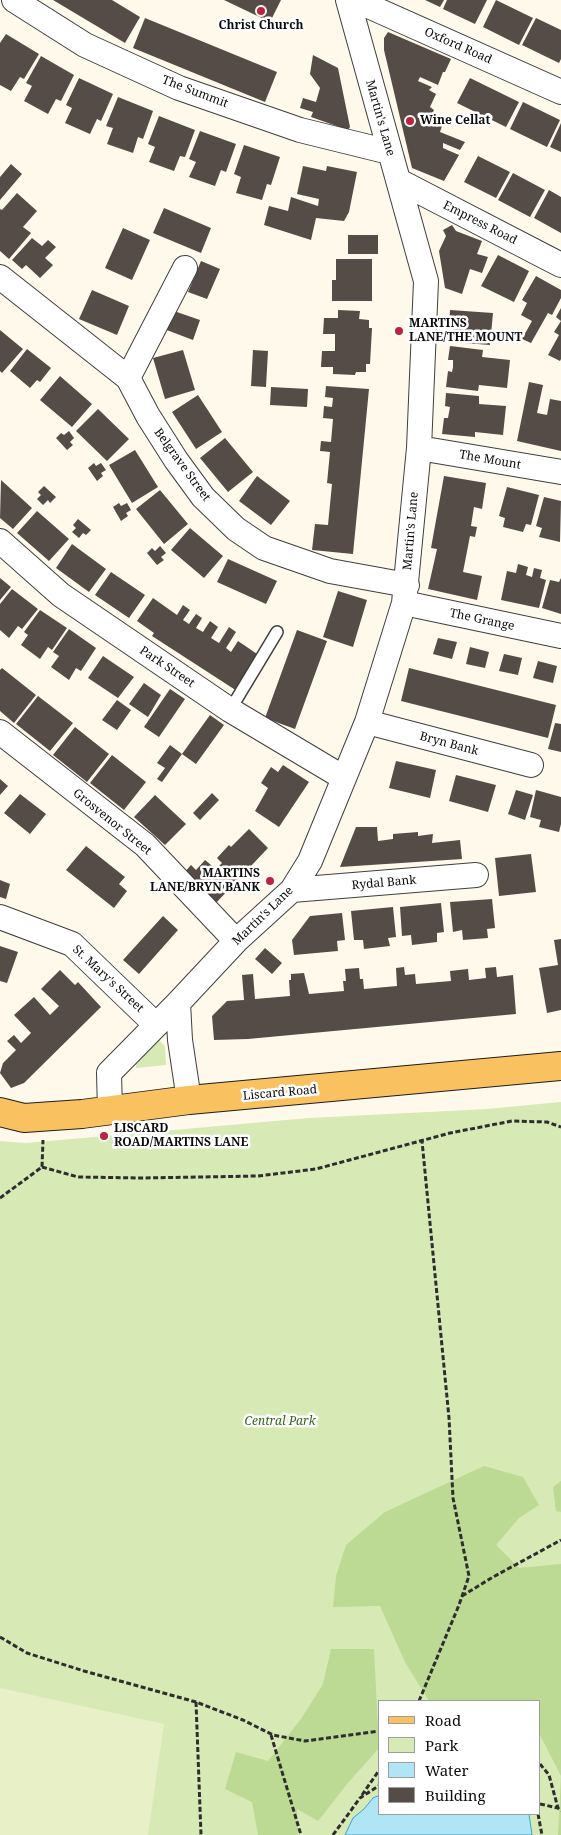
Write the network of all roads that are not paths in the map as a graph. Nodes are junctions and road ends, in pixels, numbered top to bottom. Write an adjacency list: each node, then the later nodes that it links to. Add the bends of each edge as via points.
1 (14, 0): 5 (street, The Summit, via 85,45 179,88 300,130)
2 (348, 0): 5 (street, Martin's Lane)
3 (355, 0): 4 (street, Oxford Road)
4 (561, 92)
5 (389, 152): 6 (street, Martin's Lane)
6 (399, 181): 7 (street, Empress Road); 11 (street, Martin's Lane, via 426,282)
7 (561, 265)
8 (185, 268): 10 (street)
9 (0, 278): 10 (street, Belgrave Street)
10 (128, 378): 14 (street, Belgrave Street, via 176,460 203,497 236,529 264,548)
11 (419, 448): 12 (street, The Mount); 14 (street, Martin's Lane)
12 (561, 472)
13 (0, 541): 17 (street, Park Street, via 60,595)
14 (405, 594): 16 (street, The Grange); 18 (street, Martin's Lane)
15 (277, 632): 17 (lane)
16 (561, 636)
17 (230, 710): 21 (street, Park Street)
18 (367, 722): 20 (street, Bryn Bank); 21 (street, Martin's Lane)
19 (0, 732): 25 (street, Grosvenor Street, via 144,845)
20 (531, 765)
21 (344, 778): 23 (street, Martin's Lane, via 310,861)
22 (476, 875): 23 (street, Rydal Bank)
23 (292, 890): 25 (street, Martin's Lane)
24 (0, 917): 27 (street, St. Mary's Street, via 72,944)
25 (236, 941): 26 (street, Martin's Lane)
26 (178, 1003): 27 (street, Martin's Lane); 29 (street)
27 (156, 1025): 30 (street, Martin's Lane, via 109,1073)
28 (561, 1066): 29 (main road, Liscard Road)
29 (189, 1100): 30 (main road, Liscard Road)
30 (110, 1110): 31 (main road, Liscard Road, via 24,1118)
31 (0, 1112)

